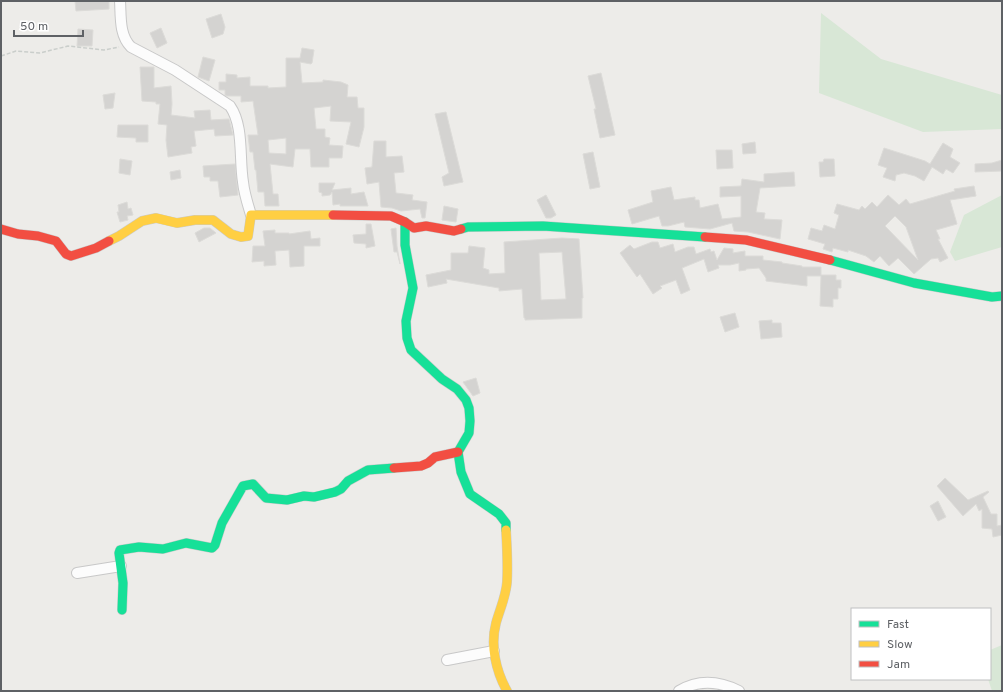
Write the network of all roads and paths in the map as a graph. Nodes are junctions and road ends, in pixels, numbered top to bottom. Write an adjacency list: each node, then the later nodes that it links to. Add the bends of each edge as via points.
1 (120, 1): 2 (street, via 122,32)
2 (129, 45): 3 (path, via 104,50 68,46 40,53 16,52); 4 (street, via 175,70 230,106 238,123 243,183)
3 (1, 56)
4 (251, 215): 5 (street, via 376,215 391,216); 6 (street, via 248,236 231,234 213,220 177,223 156,218 142,220 96,248 71,256 56,242)
5 (405, 222): 7 (street, via 414,228 426,226 454,231 468,227 543,226 746,240 856,266 914,283 992,297); 8 (street, via 405,245 413,288 406,321 407,338 411,350 442,379 458,389 466,400 469,432)
6 (1, 229)
7 (1002, 296)
8 (458, 452): 9 (street, via 435,457 423,465 372,469 348,480 341,489 320,496 287,500 268,498 253,484 246,485 241,489 222,523 213,547 186,543 163,549 123,549 119,554); 12 (street, via 461,472 470,494 499,514 506,523 506,582 495,630)
9 (121, 566): 10 (street); 11 (street)
10 (77, 573)
11 (122, 610)
12 (494, 651): 13 (street); 14 (street, via 500,678)
13 (447, 660)
14 (507, 691)
15 (679, 691): 16 (street, via 698,683 713,682)
16 (739, 691)

